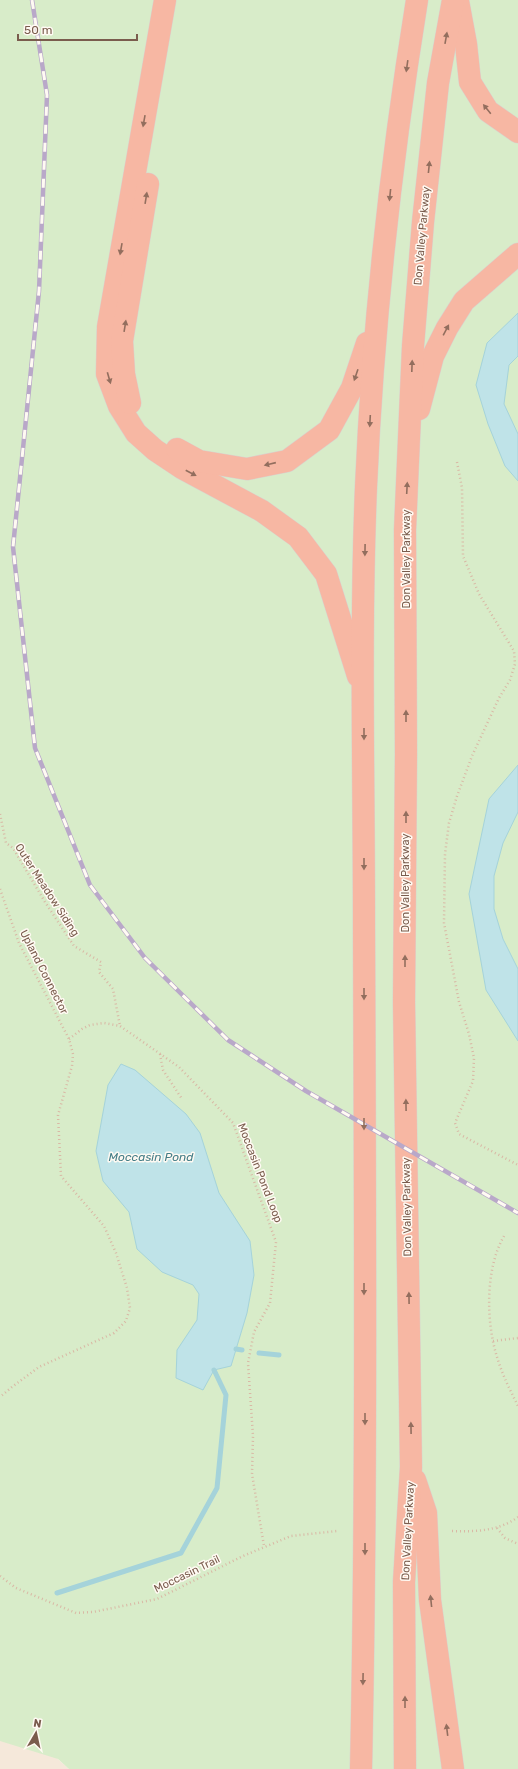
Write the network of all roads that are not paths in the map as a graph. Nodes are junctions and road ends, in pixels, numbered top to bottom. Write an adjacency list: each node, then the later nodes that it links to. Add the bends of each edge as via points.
1 (165, 0): 10 (highway, one-way to 10, via 108,327 107,374 119,406 136,433 155,450 182,468 262,511 298,537 326,574)
2 (178, 0): 8 (highway, one-way to 2, via 352,388 329,430 287,460 248,469 199,461 169,444 148,428 129,402 122,341)
3 (417, 0): 8 (highway, one-way to 8, via 394,154)
4 (453, 0): 9 (highway, Don Valley Parkway, one-way to 4, via 413,346 423,222 438,83)
5 (458, 0): 6 (highway, one-way to 5, via 488,112 470,82)
6 (518, 132)
7 (518, 254): 9 (highway, one-way to 7, via 433,356 447,328 464,301)
8 (378, 312): 10 (highway, one-way to 10, via 366,490)
9 (409, 447): 11 (highway, Don Valley Parkway, one-way to 9, via 404,1002 405,530)
10 (363, 695): 12 (highway, one-way to 12, via 365,1596)
11 (412, 1467): 13 (highway, Don Valley Parkway, one-way to 11, via 404,1582); 14 (highway, one-way to 11, via 430,1600 426,1514)
12 (361, 1769)
13 (405, 1769)
14 (452, 1769)

